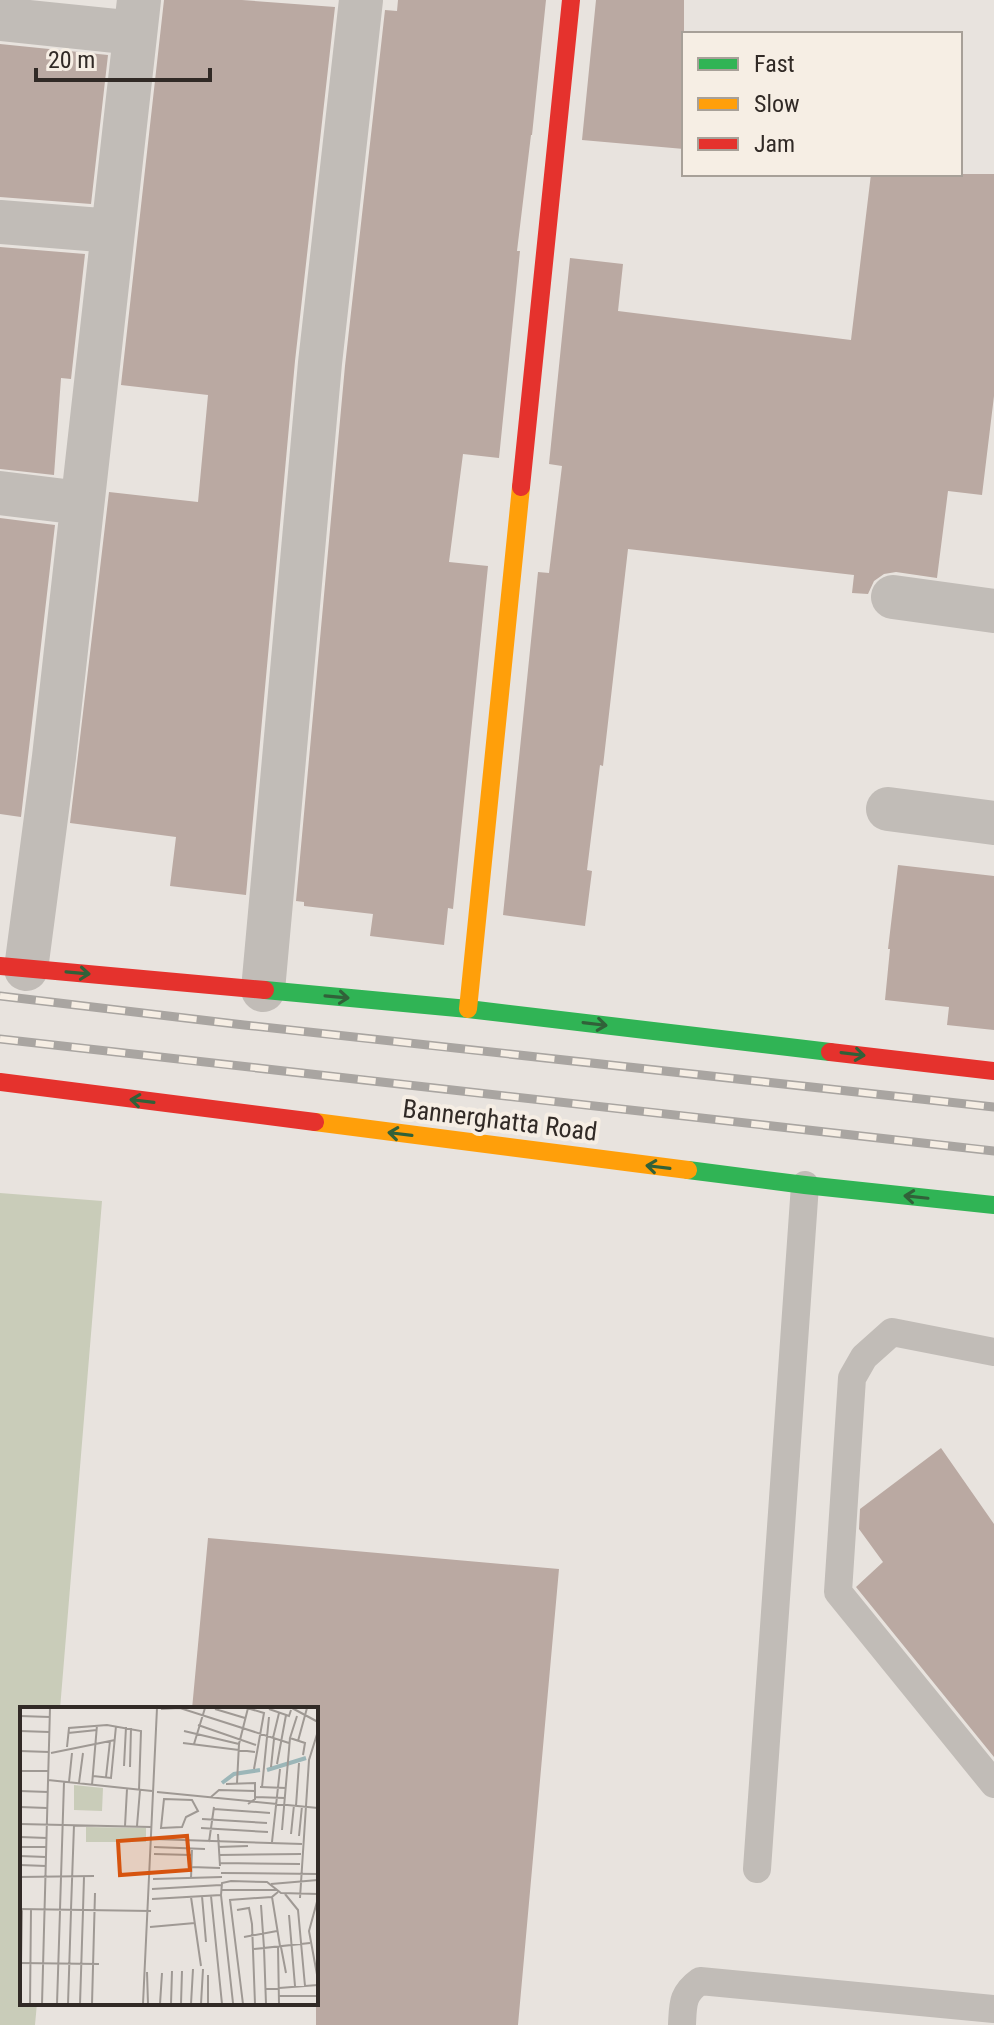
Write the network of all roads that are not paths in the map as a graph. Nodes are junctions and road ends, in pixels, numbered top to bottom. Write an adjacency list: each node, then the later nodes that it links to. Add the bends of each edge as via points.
1 (361, 0): 14 (street, via 320,363)
2 (571, 0): 15 (main road)
3 (137, 17): 4 (street); 6 (street)
4 (0, 19)
5 (0, 222): 6 (street)
6 (113, 231): 8 (street)
7 (0, 493): 8 (street)
8 (81, 503): 13 (street, via 54,757)
9 (893, 597): 10 (street)
10 (994, 611)
11 (888, 809): 12 (street)
12 (994, 823)
13 (13, 967): 14 (main road, one-way to 14)
14 (263, 990): 15 (main road, one-way to 15)
15 (468, 1009): 16 (main road, one-way to 16)
16 (994, 1071)
17 (0, 1082): 18 (main road, Bannerghatta Road, one-way to 17)
18 (805, 1185): 19 (main road, Bannerghatta Road, one-way to 18); 22 (lane)
19 (994, 1205)
20 (994, 1352): 21 (lane, via 892,1332 864,1357 852,1378 838,1592)
21 (994, 1784)
22 (757, 1869)
23 (994, 2009): 24 (lane, via 700,1981 683,2001)
24 (682, 2025)

